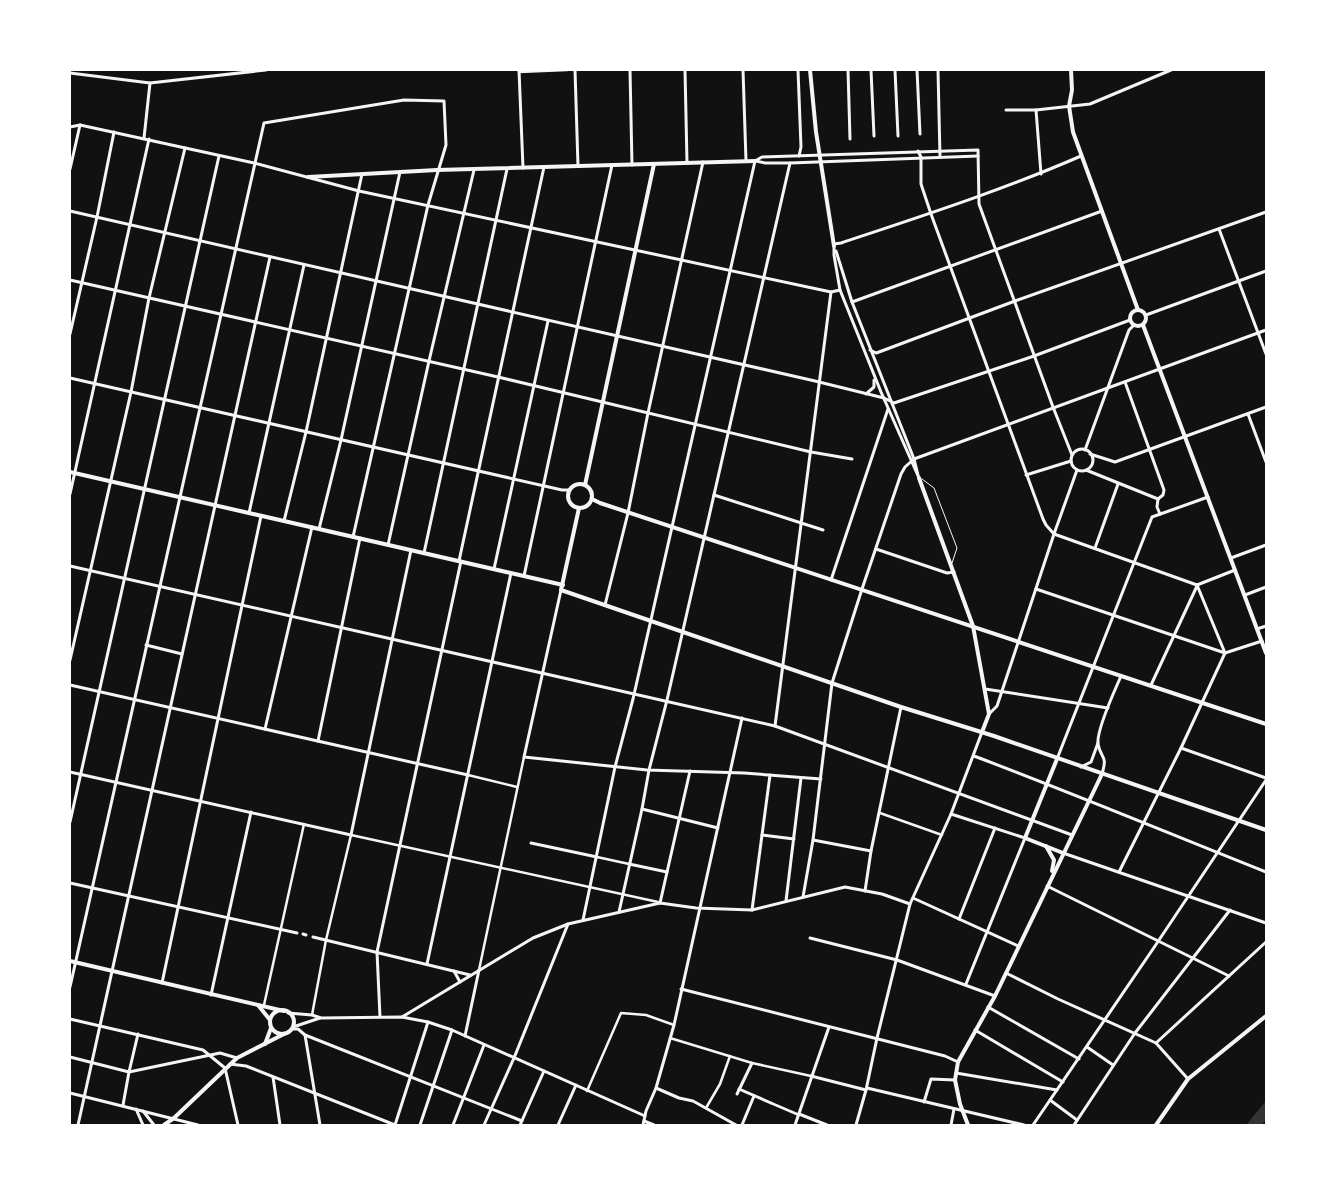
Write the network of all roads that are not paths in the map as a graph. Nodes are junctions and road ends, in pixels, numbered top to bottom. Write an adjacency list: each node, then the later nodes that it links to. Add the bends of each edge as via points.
1 (266, 70): 20 (street)
2 (567, 70): 17 (street)
3 (575, 70): 53 (street)
4 (630, 70): 52 (street)
5 (685, 70): 48 (street)
6 (743, 70): 43 (street)
7 (798, 70): 38 (street)
8 (810, 70): 36 (street)
9 (848, 70): 31 (street)
10 (871, 70): 28 (street)
11 (895, 70): 29 (street)
12 (917, 70): 27 (street)
13 (938, 70): 35 (street)
14 (1072, 70): 21 (street)
15 (1154, 70): 19 (street)
16 (1171, 70): 19 (street)
17 (519, 71): 55 (street)
18 (70, 73): 20 (street)
19 (1157, 76): 21 (street, via 1090,104)
20 (150, 83): 30 (street)
21 (1069, 106): 23 (street); 40 (street)
22 (1006, 110): 23 (street)
23 (1036, 110): 62 (street)
24 (80, 125): 25 (street); 26 (street); 56 (street)
25 (70, 127)
26 (114, 132): 30 (street); 73 (street)
27 (920, 134)
28 (874, 136)
29 (898, 136)
30 (144, 138): 32 (street)
31 (850, 139)
32 (150, 140): 33 (street); 75 (street)
33 (185, 148): 37 (street); 78 (street)
34 (918, 151): 35 (street); 36 (street); 41 (street)
35 (939, 151): 39 (street, via 978,150); 42 (street)
36 (820, 155): 38 (street); 46 (street)
37 (219, 156): 47 (street); 79 (street)
38 (799, 156): 44 (street, via 762,157)
39 (978, 156): 42 (street); 65 (street)
40 (1081, 156): 62 (street); 69 (street)
41 (920, 157): 42 (street); 46 (street); 72 (street, via 921,184)
42 (940, 157)
43 (746, 160): 44 (street); 45 (street)
44 (755, 161): 49 (street); 90 (street)
45 (703, 162): 48 (street); 86 (street)
46 (820, 162): 49 (street); 81 (street)
47 (254, 163): 58 (street, via 264,123 404,100 444,102 446,144); 63 (street); 82 (street)
48 (687, 163): 50 (street)
49 (790, 163): 93 (street)
50 (654, 164): 52 (street); 83 (street)
51 (612, 165): 52 (street); 53 (street); 80 (street)
52 (632, 165)
53 (578, 166): 54 (street)
54 (544, 167): 55 (street); 76 (street)
55 (523, 168): 57 (street)
56 (70, 169)
57 (507, 169): 59 (street); 74 (street)
58 (438, 170): 59 (street); 60 (street); 67 (street)
59 (474, 170): 71 (street)
60 (400, 172): 61 (street); 66 (street)
61 (362, 174): 63 (street); 64 (street)
62 (1042, 174): 65 (street)
63 (308, 177): 64 (street)
64 (359, 191): 66 (street); 92 (street)
65 (979, 195): 72 (street); 84 (street, via 979,204)
66 (394, 198): 67 (street); 95 (street)
67 (428, 205): 71 (street); 98 (street)
68 (70, 211): 73 (street)
69 (1102, 211): 84 (street); 87 (street)
70 (1266, 212): 77 (street)
71 (465, 213): 74 (street); 102 (street)
72 (931, 214): 81 (street); 89 (street)
73 (97, 217): 75 (street); 97 (street)
74 (497, 220): 76 (street); 106 (street)
75 (130, 225): 78 (street); 99 (street)
76 (530, 227): 80 (street); 109 (street)
77 (1219, 229): 87 (street); 96 (street)
78 (164, 233): 79 (street); 103 (street)
79 (200, 241): 82 (street); 107 (street)
80 (596, 241): 83 (street); 118 (street)
81 (834, 245): 100 (street); 105 (street)
82 (235, 249): 85 (street); 110 (street)
83 (636, 250): 86 (street); 123 (street)
84 (996, 250): 89 (street); 104 (street)
85 (270, 257): 88 (street); 115 (street)
86 (681, 260): 90 (street); 126 (street)
87 (1122, 263): 104 (street); 108 (street)
88 (304, 265): 92 (street); 119 (street)
89 (952, 266): 105 (street); 112 (street)
90 (730, 270): 93 (street); 131 (street)
91 (1266, 271): 96 (street)
92 (340, 273): 95 (street); 124 (street)
93 (764, 278): 101 (street); 133 (street)
94 (70, 280): 97 (street)
95 (377, 281): 98 (street); 125 (street)
96 (1238, 281): 111 (street); 121 (street)
97 (82, 283): 99 (street); 122 (street)
98 (410, 289): 102 (street); 128 (street)
99 (116, 290): 103 (street); 142 (street)
100 (840, 290): 101 (street); 137 (street)
101 (831, 292): 140 (street)
102 (444, 297): 106 (street); 132 (street)
103 (149, 298): 107 (street); 145 (street)
104 (1015, 301): 112 (street); 130 (street)
105 (852, 302): 127 (street)
106 (478, 304): 109 (street); 134 (street)
107 (186, 306): 110 (street); 149 (street)
108 (1138, 310): 111 (street); 113 (street, via 1133,312)
109 (512, 312): 114 (street); 138 (street)
110 (220, 314): 115 (street); 152 (street)
111 (1146, 315): 117 (street)
112 (970, 318): 127 (street, via 876,353); 136 (street)
113 (1130, 320): 116 (street); 130 (street)
114 (548, 321): 118 (street); 143 (street)
115 (256, 322): 119 (street); 158 (street)
116 (1134, 325): 117 (street); 144 (street, via 1129,330)
117 (1143, 325): 135 (street)
118 (576, 327): 123 (street); 146 (street)
119 (290, 330): 124 (street); 159 (street)
120 (1266, 330): 121 (street)
121 (1258, 333): 129 (street); 135 (street)
122 (70, 334)
123 (617, 337): 126 (street); 150 (street)
124 (326, 338): 125 (street); 162 (street)
125 (362, 346): 128 (street); 165 (street)
126 (662, 347): 131 (street); 156 (street)
127 (870, 350): 151 (street)
128 (396, 354): 132 (street); 166 (street)
129 (1266, 354)
130 (1034, 356): 136 (street); 153 (street)
131 (710, 357): 133 (street); 160 (street)
132 (429, 361): 134 (street); 171 (street)
133 (743, 365): 140 (street); 163 (street)
134 (464, 369): 138 (street); 177 (street)
135 (1159, 369): 141 (street); 164 (street)
136 (990, 371): 151 (street, via 898,403); 161 (street)
137 (873, 374): 147 (street, via 874,388); 148 (street)
138 (498, 377): 143 (street); 180 (street)
139 (70, 378): 142 (street)
140 (819, 382): 147 (street); 169 (street)
141 (1125, 382): 144 (street); 168 (street)
142 (95, 384): 145 (street); 181 (street)
143 (533, 386): 146 (street); 184 (street)
144 (1109, 387): 153 (street); 167 (street)
145 (131, 392): 149 (street); 185 (street)
146 (563, 393): 150 (street); 188 (street)
147 (866, 394): 148 (street)
148 (884, 398): 151 (street); 155 (street)
149 (166, 400): 152 (street); 189 (street)
150 (604, 402): 156 (street); 187 (street)
151 (892, 402): 174 (street)
152 (200, 407): 158 (street); 193 (street)
153 (1053, 407): 161 (street); 172 (street)
154 (1266, 407): 157 (street)
155 (888, 409): 174 (street); 232 (street)
156 (648, 413): 160 (street); 199 (street)
157 (1248, 414): 164 (street); 176 (street)
158 (235, 415): 159 (street); 197 (street)
159 (268, 423): 162 (street); 200 (street)
160 (694, 424): 163 (street); 205 (street)
161 (1008, 425): 174 (street); 182 (street)
162 (306, 432): 165 (street); 203 (street)
163 (728, 432): 169 (street); 192 (street)
164 (1185, 437): 168 (street); 194 (street)
165 (341, 440): 166 (street); 207 (street)
166 (374, 447): 171 (street); 210 (street)
167 (1085, 450): 170 (street); 172 (street, via 1078,450)
168 (1150, 450): 170 (street, via 1115,462); 196 (street, via 1164,490)
169 (811, 452): 173 (street); 204 (street)
170 (1090, 454): 179 (street, via 1092,463)
171 (408, 455): 177 (street); 213 (street)
172 (1072, 455): 175 (street)
173 (852, 459)
174 (912, 460): 183 (street); 216 (street, via 901,474)
175 (1071, 461): 178 (street); 182 (street)
176 (1266, 462)
177 (443, 463): 180 (street); 218 (street)
178 (1077, 470): 179 (street); 209 (street)
179 (1086, 470): 186 (street)
180 (479, 471): 184 (street); 220 (street)
181 (72, 473): 185 (street); 191 (street)
182 (1026, 475): 209 (street, via 1043,519)
183 (919, 478): 222 (street); 222 (lane, via 934,488 957,548)
184 (513, 479): 188 (street); 225 (street)
185 (110, 481): 189 (street); 227 (street)
186 (1118, 484): 196 (street); 215 (street)
187 (585, 485): 190 (street, via 575,485); 195 (street, via 590,489)
188 (543, 486): 190 (street); 230 (street)
189 (144, 489): 193 (street); 231 (street)
190 (569, 490): 198 (street, via 569,501)
191 (70, 494)
192 (714, 495): 204 (street); 212 (street)
193 (180, 497): 197 (street); 235 (street)
194 (1208, 497): 201 (street); 219 (street)
195 (592, 499): 198 (street, via 588,506); 199 (street)
196 (1158, 499): 201 (street)
197 (215, 505): 200 (street); 240 (street)
198 (578, 508): 233 (street)
199 (628, 512): 205 (street); 243 (street)
200 (249, 513): 202 (street)
201 (1160, 514): 221 (street, via 1152,517)
202 (261, 516): 203 (street); 242 (street)
203 (284, 521): 206 (street)
204 (802, 523): 208 (street); 224 (street)
205 (672, 526): 212 (street); 246 (street)
206 (312, 527): 207 (street); 245 (street)
207 (319, 529): 210 (street)
208 (823, 530)
209 (1054, 534): 215 (street); 238 (street)
210 (353, 537): 211 (street)
211 (360, 538): 213 (street); 249 (street)
212 (704, 538): 224 (street); 251 (street)
213 (388, 545): 217 (street)
214 (1266, 545): 219 (street)
215 (1095, 548): 221 (street)
216 (876, 549): 228 (street, via 947,573); 237 (street)
217 (411, 550): 218 (street); 253 (street)
218 (424, 553): 220 (street)
219 (1231, 558): 226 (street)
220 (460, 561): 225 (street); 257 (street)
221 (1134, 562): 234 (street); 244 (street)
222 (952, 564): 228 (street)
223 (70, 566): 227 (street)
224 (796, 568): 232 (street); 263 (street)
225 (494, 569): 229 (street)
226 (1235, 570): 234 (street); 241 (street)
227 (90, 571): 231 (street); 261 (street)
228 (954, 572): 247 (street)
229 (511, 573): 230 (street); 262 (street)
230 (524, 576): 233 (street)
231 (124, 578): 235 (street); 272 (street)
232 (831, 580): 237 (street)
233 (563, 585): 239 (street)
234 (1197, 585): 252 (street); 258 (street)
235 (160, 586): 240 (street); 256 (street)
236 (1266, 587): 241 (street)
237 (862, 589): 247 (street); 267 (street)
238 (1036, 589): 244 (street); 254 (street)
239 (561, 590): 243 (street); 265 (street)
240 (196, 594): 242 (street); 260 (street)
241 (1244, 595): 250 (street)
242 (242, 605): 245 (street); 283 (street)
243 (605, 606): 246 (street)
244 (1114, 614): 252 (street); 264 (street)
245 (292, 616): 249 (street); 286 (street)
246 (650, 622): 251 (street); 273 (street)
247 (973, 626): 254 (street); 270 (street)
248 (1266, 626): 250 (street)
249 (342, 627): 253 (street); 288 (street)
250 (1257, 630): 255 (street)
251 (682, 632): 263 (street); 275 (street)
252 (1175, 634): 258 (street); 269 (street)
253 (393, 638): 257 (street); 292 (street)
254 (1020, 642): 264 (street); 271 (street)
255 (1262, 642): 258 (street); 259 (street)
256 (146, 645): 260 (street); 274 (street)
257 (442, 650): 262 (street); 296 (street)
258 (1225, 653): 277 (street)
259 (1266, 653)
260 (182, 654): 279 (street)
261 (70, 660)
262 (492, 661): 265 (street); 306 (street)
263 (782, 666): 267 (street); 285 (street)
264 (1093, 666): 266 (street); 276 (street)
265 (543, 672): 273 (street); 294 (street)
266 (1121, 676): 269 (street); 280 (street)
267 (832, 683): 278 (street); 289 (street)
268 (70, 685): 272 (street)
269 (1152, 685): 277 (street)
270 (985, 689): 271 (street); 281 (street)
271 (1002, 691): 276 (street); 281 (street, via 997,706)
272 (99, 692): 274 (street); 304 (street)
273 (634, 693): 275 (street); 297 (street)
274 (134, 700): 279 (street); 311 (street)
275 (667, 700): 282 (street); 300 (street)
276 (1078, 703): 280 (street); 295 (street)
277 (1202, 703): 284 (street); 291 (street)
278 (901, 707): 287 (street); 298 (street)
279 (170, 708): 283 (street); 314 (street)
280 (1108, 708): 290 (street)
281 (989, 714): 287 (street)
282 (742, 718): 285 (street); 303 (street)
283 (218, 719): 286 (street); 317 (street)
284 (1266, 724)
285 (775, 726): 289 (street)
286 (266, 729): 288 (street)
287 (982, 732): 293 (street); 295 (street)
288 (318, 741): 292 (street)
289 (825, 744): 298 (street); 309 (street)
290 (1098, 744): 299 (street, via 1091,762); 305 (street, via 1106,762)
291 (1181, 748): 310 (street); 316 (street)
292 (369, 753): 296 (street); 332 (street)
293 (974, 756): 312 (street); 315 (street)
294 (524, 757): 297 (street); 313 (street)
295 (1057, 759): 299 (street); 312 (street)
296 (418, 764): 306 (street); 340 (street)
297 (616, 767): 300 (street); 346 (street)
298 (890, 767): 315 (street); 321 (street)
299 (1080, 767): 305 (street)
300 (648, 770): 302 (street); 319 (street)
301 (70, 772): 304 (street)
302 (690, 772): 303 (street); 323 (street)
303 (729, 773): 307 (street); 329 (street)
304 (81, 774): 311 (street); 325 (street)
305 (1102, 774): 316 (street); 318 (street)
306 (468, 775): 313 (street); 345 (street)
307 (770, 775): 308 (street); 333 (street)
308 (801, 778): 309 (street); 337 (street)
309 (821, 779): 338 (street)
310 (1266, 779): 326 (street)
311 (116, 782): 314 (street); 355 (street)
312 (1047, 784): 318 (street); 324 (street)
313 (517, 787): 348 (street)
314 (152, 791): 317 (street); 358 (street)
315 (959, 793): 322 (street); 324 (street)
316 (1159, 794): 326 (street); 327 (street)
317 (201, 801): 320 (street); 366 (street)
318 (1089, 801): 327 (street); 335 (street)
319 (642, 809): 323 (street); 347 (street)
320 (251, 812): 328 (street); 371 (street)
321 (880, 813): 334 (street); 342 (street)
322 (951, 814): 330 (street); 334 (street)
323 (680, 819): 329 (street); 349 (street)
324 (1032, 820): 335 (street); 336 (street)
325 (70, 822)
326 (1239, 822): 331 (street); 344 (street)
327 (1143, 823): 344 (street); 350 (street)
328 (304, 824): 332 (street); 376 (street)
329 (718, 828): 367 (street)
330 (995, 828): 336 (street); 372 (street)
331 (1266, 830)
332 (351, 835): 340 (street); 381 (street)
333 (762, 835): 337 (street); 368 (street)
334 (942, 835): 362 (street)
335 (1072, 835): 343 (street)
336 (1025, 838): 341 (street); 377 (street)
337 (794, 839): 363 (street)
338 (813, 840): 342 (street); 361 (street)
339 (531, 843): 346 (street)
340 (400, 846): 345 (street); 385 (street)
341 (1046, 846): 343 (street); 352 (street, via 1054,860)
342 (872, 851): 357 (street)
343 (1063, 853): 350 (street); 352 (street)
344 (1218, 853): 351 (street); 360 (street)
345 (450, 857): 348 (street); 390 (street)
346 (597, 857): 347 (street); 356 (street)
347 (629, 864): 349 (street); 359 (street)
348 (500, 868): 356 (street); 392 (street)
349 (667, 872): 364 (street)
350 (1119, 872): 360 (street)
351 (1266, 872)
352 (1052, 875): 354 (street)
353 (70, 883): 355 (street)
354 (1047, 886): 382 (street); 384 (street)
355 (92, 888): 358 (street); 389 (street)
356 (590, 889): 359 (street); 373 (street)
357 (865, 891): 361 (street, via 845,887); 365 (street)
358 (129, 896): 366 (street); 393 (street)
359 (622, 896): 364 (street); 370 (street)
360 (1189, 896): 369 (street); 382 (street)
361 (803, 897): 363 (street)
362 (913, 898): 365 (street); 372 (street)
363 (786, 900): 368 (street)
364 (660, 903): 367 (street); 370 (street)
365 (910, 904): 387 (street)
366 (178, 907): 371 (street); 398 (street)
367 (701, 908): 368 (street); 401 (street)
368 (752, 910)
369 (1230, 910): 374 (street); 386 (street)
370 (619, 912): 373 (street)
371 (228, 918): 376 (street); 402 (street)
372 (959, 919): 377 (street)
373 (583, 920): 375 (street)
374 (1266, 923)
375 (568, 924): 392 (street, via 533,938); 440 (street)
376 (281, 929): 378 (street); 405 (street)
377 (987, 932): 384 (street); 399 (street)
378 (297, 933)
379 (313, 937): 381 (street)
380 (810, 938): 387 (street)
381 (326, 940): 385 (street); 409 (street)
382 (1159, 941): 386 (street); 416 (street)
383 (1266, 942): 396 (street)
384 (1018, 946): 394 (street)
385 (377, 952): 390 (street); 411 (street)
386 (1194, 958): 396 (street); 425 (street)
387 (897, 960): 399 (street); 431 (street)
388 (70, 961): 389 (street)
389 (76, 962): 393 (street); 400 (street)
390 (427, 964): 391 (street)
391 (453, 970): 395 (street); 397 (street)
392 (479, 970): 395 (street); 429 (street)
393 (112, 972): 398 (street); 419 (street)
394 (1006, 973): 403 (street); 416 (street)
395 (471, 975): 397 (street)
396 (1229, 976): 432 (street)
397 (460, 982): 412 (street)
398 (162, 983): 402 (street)
399 (966, 984): 403 (street)
400 (70, 987)
401 (681, 989): 418 (street); 422 (street)
402 (212, 995): 404 (street)
403 (995, 996): 406 (street)
404 (258, 1005): 405 (street); 415 (street)
405 (264, 1005): 407 (street)
406 (988, 1006): 424 (street); 441 (street)
407 (284, 1010): 408 (street); 415 (street, via 275,1012)
408 (288, 1013): 409 (street); 421 (street, via 292,1017)
409 (312, 1015): 413 (street)
410 (1266, 1016): 454 (street)
411 (380, 1017): 412 (street); 413 (street)
412 (402, 1017): 417 (street)
413 (321, 1018): 421 (street)
414 (70, 1019): 419 (street)
415 (270, 1020): 420 (street)
416 (1105, 1020): 425 (street); 435 (street)
417 (428, 1022): 423 (street); 451 (street)
418 (674, 1025): 430 (street); 463 (street, via 646,1015 621,1013)
419 (101, 1026): 426 (street); 442 (street)
420 (271, 1028): 427 (street, via 278,1034); 433 (street)
421 (292, 1028): 427 (street); 428 (street)
422 (829, 1028): 431 (street); 452 (street)
423 (452, 1030): 429 (street); 457 (street)
424 (976, 1030): 443 (street); 456 (street)
425 (1134, 1033): 432 (street); 446 (street)
426 (138, 1034): 436 (street, via 203,1050); 448 (street)
427 (284, 1034): 433 (street)
428 (305, 1035): 451 (street); 465 (street)
429 (465, 1036): 434 (street)
430 (670, 1038): 437 (street); 459 (street)
431 (877, 1038): 443 (street); 461 (street)
432 (1156, 1043): 454 (street)
433 (265, 1044): 439 (street)
434 (484, 1045): 440 (street); 469 (street)
435 (1087, 1047): 441 (street); 446 (street)
436 (209, 1055): 439 (street); 447 (street); 448 (street)
437 (730, 1056): 444 (street); 475 (street, via 720,1084)
438 (70, 1057): 442 (street)
439 (237, 1058): 445 (street)
440 (514, 1058): 449 (street); 474 (street)
441 (1078, 1059): 456 (street)
442 (93, 1062): 448 (street); 467 (street)
443 (958, 1062): 450 (street)
444 (752, 1063): 452 (street); 460 (street)
445 (230, 1064): 447 (street); 453 (street, via 246,1066)
446 (1113, 1064): 484 (street)
447 (225, 1068): 482 (street); 491 (street)
448 (129, 1072): 473 (street)
449 (544, 1072): 458 (street); 485 (street)
450 (956, 1073): 455 (street); 462 (street)
451 (410, 1076): 457 (street); 494 (street)
452 (811, 1076): 461 (street); 480 (street)
453 (273, 1077): 465 (street); 492 (street)
454 (1188, 1079): 511 (street)
455 (955, 1080): 471 (street, via 931,1079); 479 (street)
456 (1063, 1082): 462 (street)
457 (434, 1085): 469 (street); 495 (street)
458 (576, 1085): 463 (street); 498 (street)
459 (656, 1088): 475 (street); 481 (street)
460 (739, 1089): 466 (street); 468 (street)
461 (866, 1089): 471 (street); 505 (street)
462 (1057, 1090): 470 (street)
463 (587, 1091): 481 (street)
464 (70, 1093): 467 (street)
465 (315, 1094): 493 (street); 494 (street)
466 (737, 1094)
467 (86, 1096): 473 (street); 486 (street)
468 (754, 1096): 472 (street); 502 (street)
469 (464, 1097): 474 (street); 496 (street)
470 (1050, 1100): 484 (street); 509 (street)
471 (924, 1102): 477 (street)
472 (771, 1103): 480 (street)
473 (123, 1105): 476 (street)
474 (492, 1108): 485 (street); 497 (street)
475 (706, 1108): 501 (street)
476 (136, 1109): 478 (street); 487 (street)
477 (954, 1109): 479 (street); 506 (street)
478 (143, 1111): 482 (street); 488 (street)
479 (963, 1112): 507 (street); 508 (street)
480 (799, 1114): 503 (street); 504 (street)
481 (645, 1116): 483 (street)
482 (174, 1118): 489 (street); 490 (street)
483 (644, 1120): 499 (street); 500 (street)
484 (1077, 1120): 510 (street)
485 (521, 1123)
486 (78, 1125)
487 (143, 1125)
488 (154, 1125)
489 (164, 1125)
490 (198, 1125)
491 (238, 1125)
492 (280, 1125)
493 (320, 1125)
494 (395, 1125)
495 (420, 1125)
496 (453, 1125)
497 (484, 1125)
498 (558, 1125)
499 (643, 1125)
500 (654, 1125)
501 (736, 1125)
502 (742, 1125)
503 (795, 1125)
504 (827, 1125)
505 (856, 1125)
506 (951, 1125)
507 (968, 1125)
508 (1024, 1125)
509 (1032, 1125)
510 (1074, 1125)
511 (1156, 1125)

